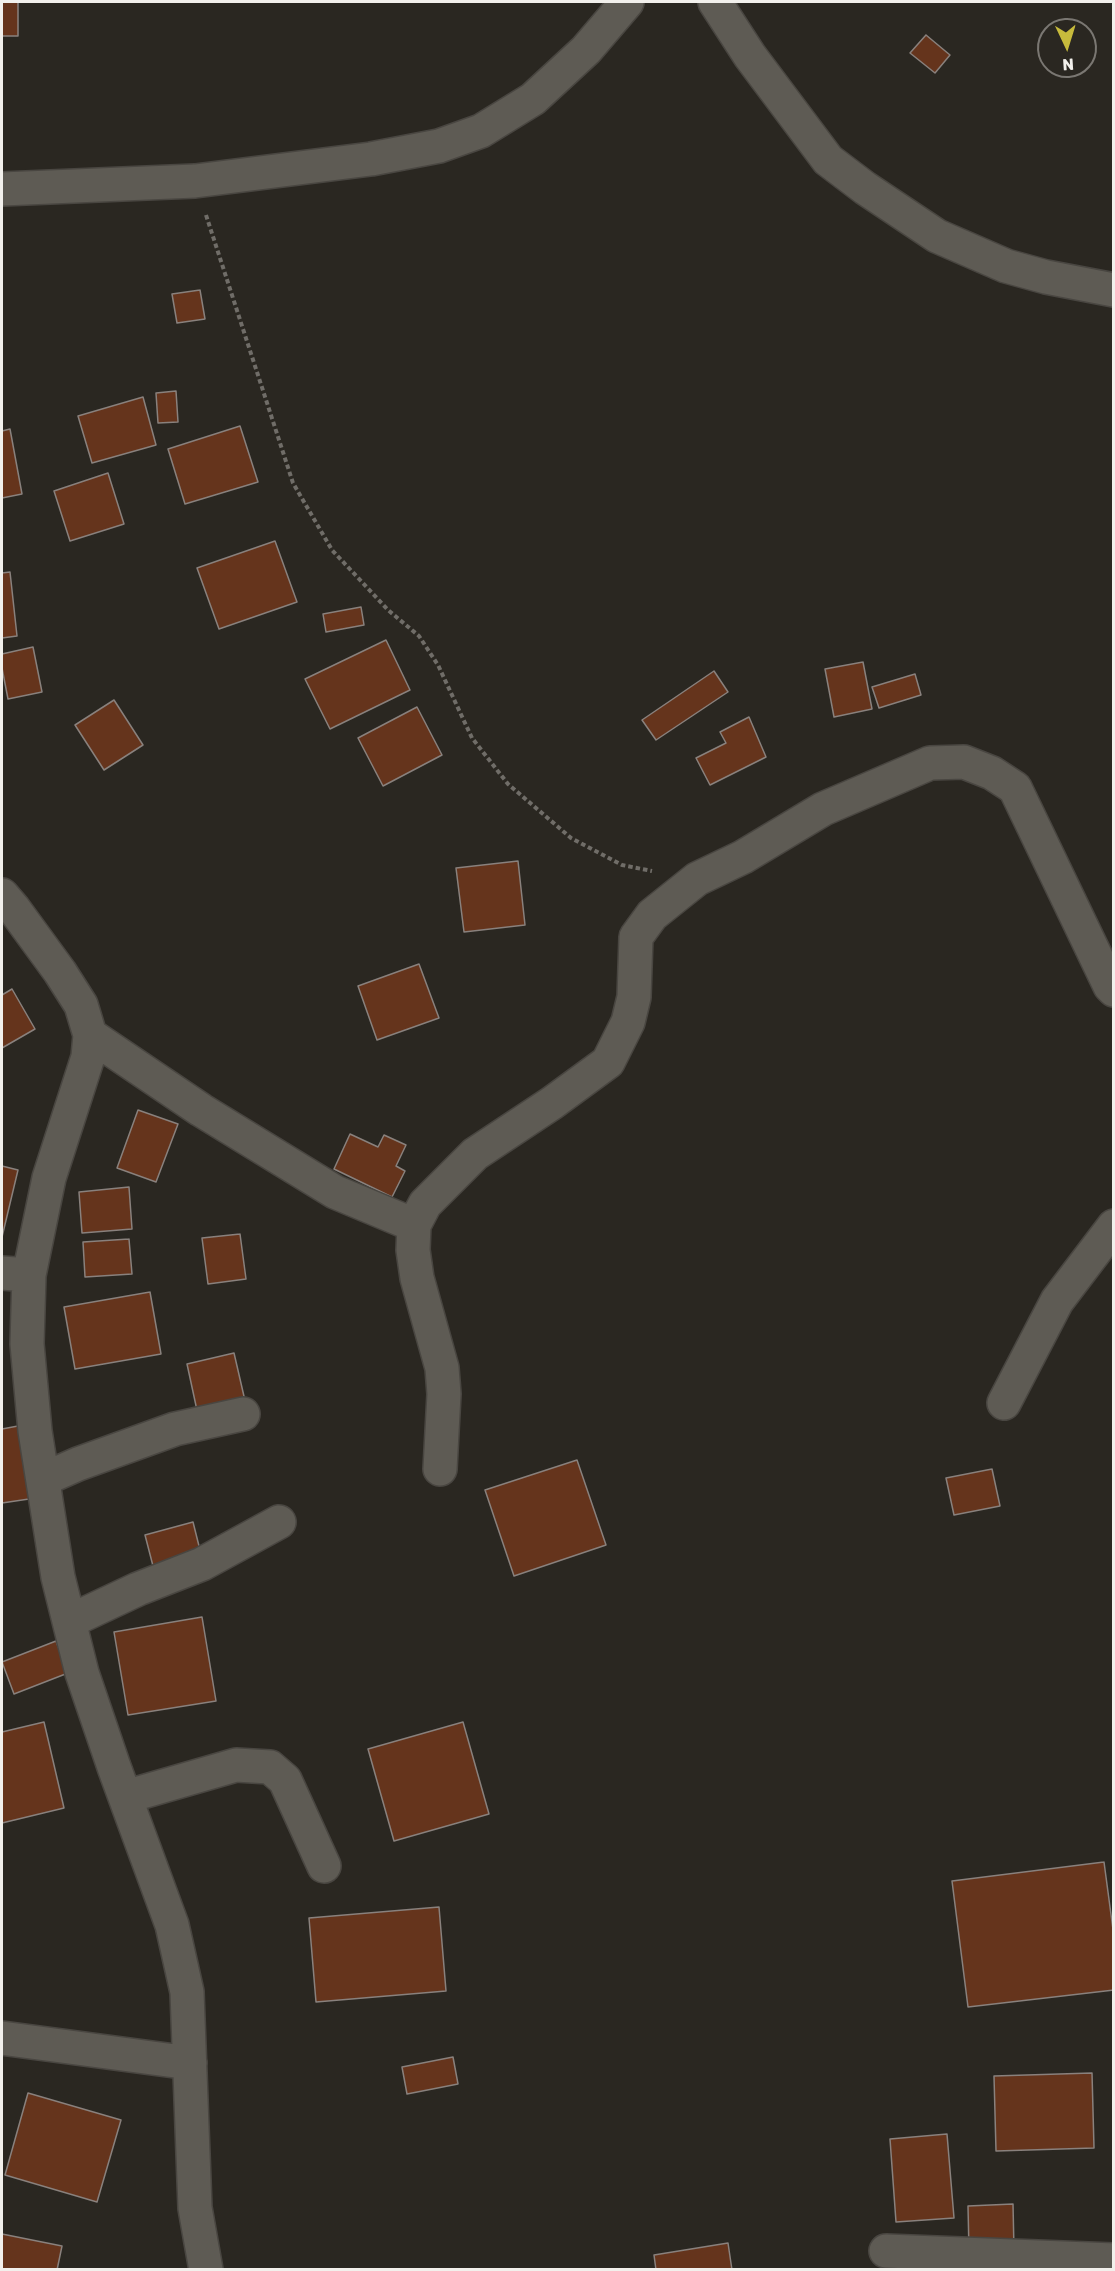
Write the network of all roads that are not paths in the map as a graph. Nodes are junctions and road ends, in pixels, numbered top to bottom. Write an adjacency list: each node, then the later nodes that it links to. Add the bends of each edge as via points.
1 (627, 2): 3 (street, via 586,50 533,99 481,131 440,146 371,159 195,181)
2 (715, 2): 4 (street, via 828,160 865,188 937,236 1006,266)
3 (2, 189)
4 (1113, 290)
5 (2, 895): 7 (street, via 81,1005)
6 (1113, 990): 8 (street, via 1015,788 964,762 930,763 823,809 743,857 697,879 652,915 636,937 634,997 628,1022 608,1062 475,1154 425,1204)
7 (90, 1035): 8 (street, via 201,1110 334,1192); 10 (street, via 88,1056 50,1178)
8 (414, 1225): 13 (street, via 417,1278 442,1368)
9 (1113, 1226): 11 (street, via 1057,1301)
10 (15, 1274): 14 (street)
11 (1004, 1403)
12 (243, 1414): 14 (street, via 175,1430)
13 (440, 1468)
14 (44, 1479): 16 (street, via 58,1577)
15 (279, 1522): 16 (street, via 202,1564)
16 (70, 1621): 17 (street, via 82,1673)
17 (125, 1797): 18 (street, via 236,1765 270,1767 285,1780); 20 (street, via 172,1925 187,1992)
18 (324, 1866)
19 (2, 2038): 20 (street)
20 (190, 2063): 23 (street, via 195,2208)
21 (886, 2251): 22 (street)
22 (1113, 2260)
23 (206, 2270)

